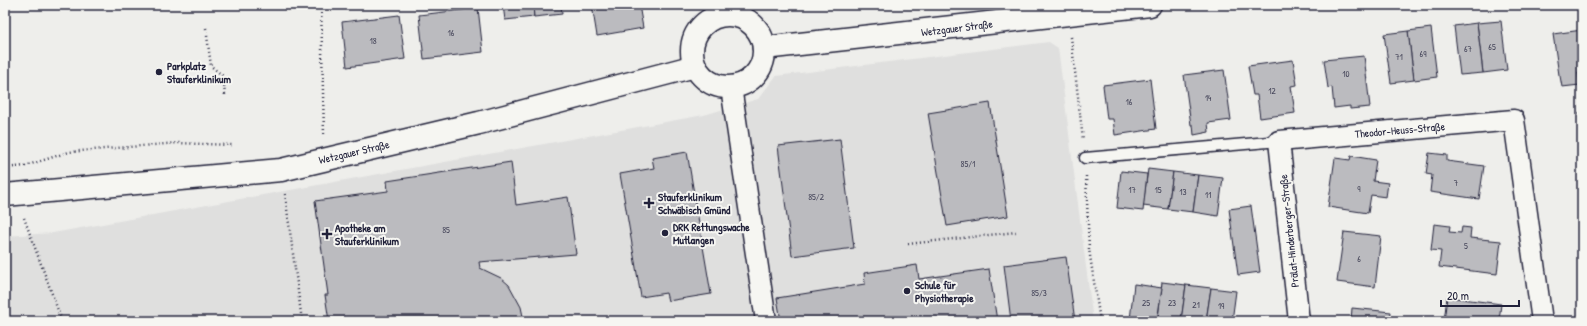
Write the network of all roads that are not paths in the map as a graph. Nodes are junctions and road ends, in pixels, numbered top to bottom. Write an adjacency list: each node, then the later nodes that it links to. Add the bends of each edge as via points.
1 (1137, 6): 3 (street, Wetzgauer Straße)
2 (715, 11): 3 (street, via 748,21 762,38); 4 (street, via 698,32 693,43)
3 (764, 48): 5 (street, via 759,70 742,85)
4 (695, 66): 5 (street, via 710,82); 8 (street, Wetzgauer Straße, via 282,170)
5 (731, 87): 9 (street)
6 (1279, 141): 7 (lane, Theodor-Heuss-Straße); 10 (street, Prälat-Hinderberger-Straße); 11 (street, Theodor-Heuss-Straße, via 1514,120)
7 (1085, 158)
8 (10, 194)
9 (766, 321)
10 (1299, 321)
11 (1542, 321)

